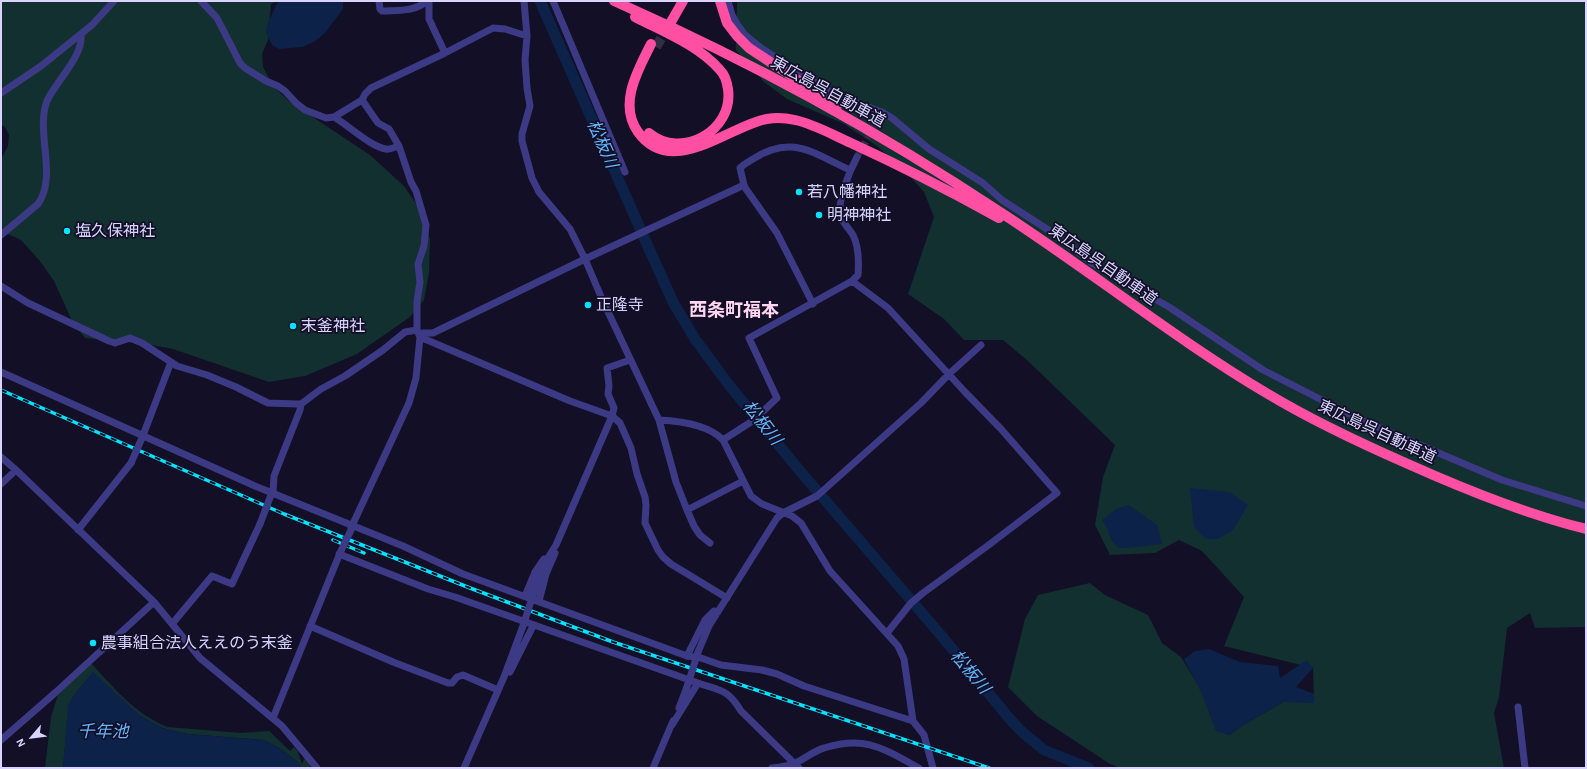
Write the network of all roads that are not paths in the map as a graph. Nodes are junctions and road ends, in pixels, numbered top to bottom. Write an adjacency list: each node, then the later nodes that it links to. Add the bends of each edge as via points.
1 (114, 1): 12 (street)
2 (201, 1): 18 (street, via 216,18 245,68 278,86 305,110 326,118)
3 (379, 1): 4 (street, via 382,11 412,9)
4 (428, 1): 14 (street, via 430,19)
5 (524, 1): 13 (street)
6 (553, 1): 24 (street)
7 (608, 1): 21 (highway, 東広島呉自動車道, via 676,30 758,70); 27 (highway, via 695,49 721,70 727,82 728,107 721,122 709,134 682,144 654,137 646,131 636,109 637,92 653,46 635,77 630,108 632,120 638,131 657,147 669,151 686,150 758,121 777,117 796,120 866,150 955,194)
8 (677, 1): 9 (highway, via 668,21)
9 (683, 1)
10 (720, 1): 21 (highway, via 728,23 749,48 852,115)
11 (728, 1): 17 (street, via 737,24 761,48 827,90)
12 (81, 34): 15 (street, via 41,66); 26 (street, via 82,41 74,60 47,102 44,122 46,185 43,198)
13 (527, 36): 14 (street, via 493,28); 28 (street, via 525,60 530,106 522,134 525,156 539,192 563,218)
14 (446, 53): 16 (street, via 371,88)
15 (1, 93)
16 (362, 100): 18 (street); 20 (street, via 378,123 390,129)
17 (882, 112): 19 (street); 48 (street, via 929,149 983,183 1002,200 1053,232 1092,263 1170,307 1263,370 1359,419 1502,480)
18 (334, 117): 20 (street, via 371,142 387,149)
19 (876, 123)
20 (399, 146): 32 (street, via 426,225 424,246 418,264)
21 (897, 148): 27 (highway, 東広島呉自動車道, via 994,208)
22 (857, 157): 23 (street)
23 (850, 170): 25 (street, via 804,149 781,146 761,153 740,168); 29 (street, via 840,215 857,247 858,275)
24 (625, 172)
25 (744, 184): 28 (street); 31 (street, via 777,233)
26 (1, 235)
27 (1068, 258): 54 (highway, 東広島呉自動車道, via 1222,366 1332,429 1451,483 1507,505)
28 (585, 259): 32 (street, via 433,333); 34 (street)
29 (852, 281): 31 (street); 37 (street, via 888,308)
30 (1, 286): 35 (street, via 28,303 109,341 130,338)
31 (813, 304): 42 (street, via 750,338 777,398 754,420)
32 (419, 334): 38 (street, via 405,332 383,350); 39 (street, via 570,401); 53 (street, via 416,378 409,403)
33 (981, 345): 37 (street)
34 (630, 360): 39 (street, via 607,368 608,394 614,408); 40 (street)
35 (171, 362): 38 (street, via 268,403); 41 (street)
36 (1, 372): 41 (street)
37 (949, 374): 49 (street, via 921,403 817,496); 67 (street, via 1057,493 923,593 911,603)
38 (301, 404): 47 (street, via 274,476)
39 (612, 416): 57 (street); 60 (street, via 620,423 631,448 645,497 645,523 658,550 671,564)
40 (659, 420): 42 (street, via 685,422 717,434); 50 (street, via 676,482)
41 (142, 437): 47 (street); 55 (street, bridge, via 131,463)
42 (723, 440): 45 (street)
43 (1, 458): 44 (street)
44 (16, 470): 46 (street); 55 (street)
45 (743, 481): 50 (street); 51 (street, via 751,496)
46 (1, 484)
47 (272, 494): 53 (street); 64 (street, bridge, via 232,584 212,576)
48 (1586, 506)
49 (794, 508): 51 (street); 52 (street)
50 (687, 510): 56 (street, via 700,535)
51 (783, 513): 52 (street); 60 (street, via 777,518)
52 (792, 516): 67 (street, via 801,523 830,571)
53 (351, 528): 58 (street, bridge); 59 (street, via 403,546 463,574)
54 (1586, 529)
55 (78, 530): 62 (street)
56 (710, 543)
57 (556, 545): 59 (street, via 535,572); 61 (street, via 558,547 546,574); 69 (street, bridge, via 546,561)
58 (339, 554): 65 (street); 66 (street)
59 (525, 596): 61 (street)
60 (727, 598): 63 (street)
61 (539, 601): 68 (street)
62 (154, 602): 64 (street); 76 (street)
63 (718, 612): 68 (street, via 714,611 705,620); 75 (street, bridge, via 698,652)
64 (172, 624): 73 (street, via 200,658)
65 (310, 626): 71 (street, via 448,683 463,675); 73 (street)
66 (532, 626): 69 (street, via 507,678); 70 (street)
67 (887, 634): 74 (street, via 898,646 904,660)
68 (687, 656): 74 (street, via 721,665 777,674 804,686)
69 (504, 677): 71 (street)
70 (698, 683): 75 (street); 77 (street, via 728,693 741,711)
71 (498, 690): 79 (street)
72 (1518, 707): 84 (street)
73 (273, 718): 78 (street)
74 (913, 721): 83 (street, via 924,735)
75 (672, 725): 80 (street)
76 (1, 740)
77 (796, 766): 81 (street); 82 (street, via 823,748 845,743 865,743 878,746)
78 (317, 768)
79 (464, 768)
80 (653, 768)
81 (772, 768)
82 (919, 768)
83 (933, 768)
84 (1525, 768)

